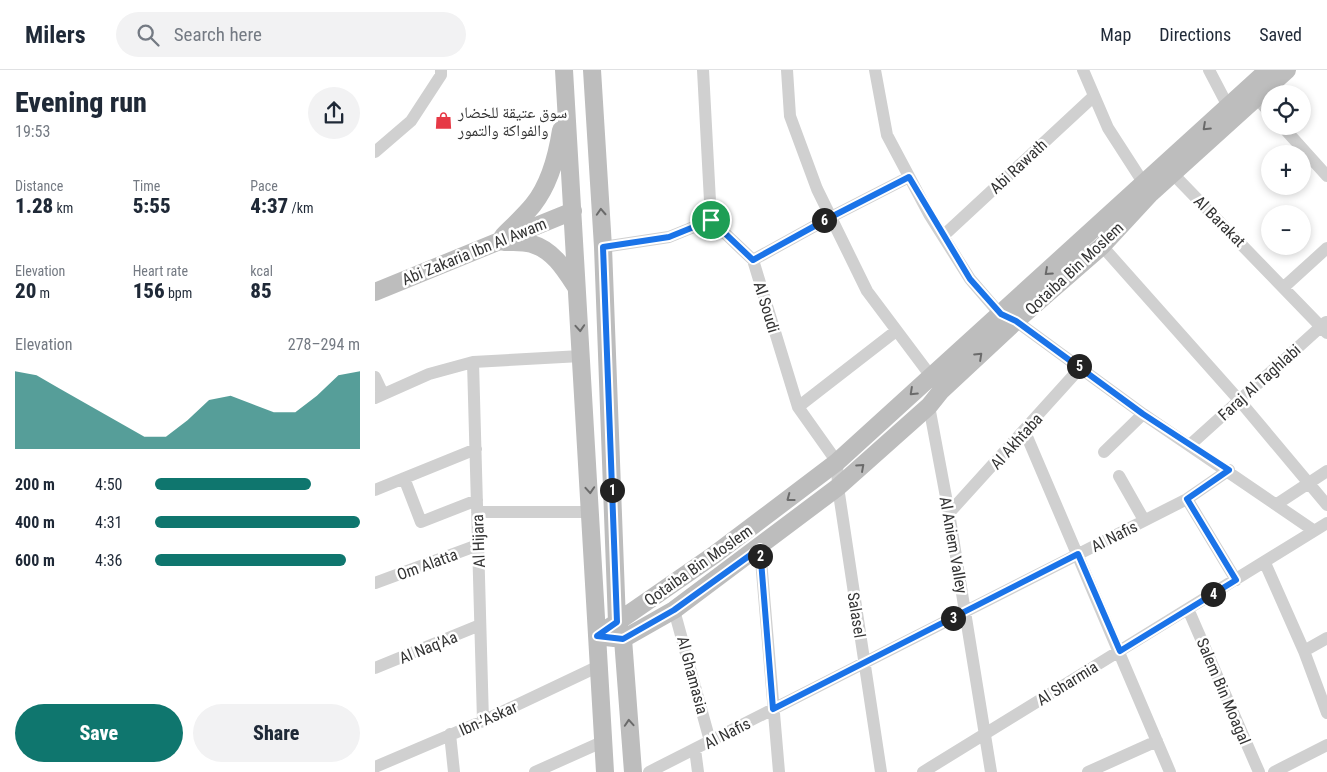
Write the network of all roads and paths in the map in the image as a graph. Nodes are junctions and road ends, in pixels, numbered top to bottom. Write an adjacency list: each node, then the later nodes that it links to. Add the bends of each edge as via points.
1 (441, 70): 17 (street, via 441,75 411,121)
2 (564, 70): 14 (street)
3 (592, 70): 28 (street, one-way to 3)
4 (703, 70): 24 (street)
5 (787, 70): 23 (street, via 790,116)
6 (875, 70): 20 (street, via 887,135)
7 (1083, 70): 11 (street)
8 (1209, 70): 15 (street)
9 (1268, 70): 15 (street, Qotaiba Bin Moslem)
10 (1287, 70): 12 (street, Qotaiba Bin Moslem)
11 (1094, 96): 21 (street, via 1108,128); 25 (street, Abi Rawath)
12 (1256, 98): 13 (street); 15 (street, Qotaiba Bin Moslem)
13 (1261, 103)
14 (566, 104): 22 (street); 26 (street, via 547,182 533,205)
15 (1231, 112): 18 (street, Qotaiba Bin Moslem); 21 (street, Qotaiba Bin Moslem, one-way to 21)
16 (1290, 135): 19 (street)
17 (375, 152)
18 (1174, 174): 21 (street, Qotaiba Bin Moslem); 31 (street, Al Barakat)
19 (1327, 176)
20 (909, 177): 23 (street); 25 (street)
21 (1148, 189): 27 (street, Qotaiba Bin Moslem); 34 (street, Qotaiba Bin Moslem, one-way to 34)
22 (573, 211): 26 (street, Abi Zakaria Ibn Al Awam); 33 (street)
23 (831, 217): 30 (street); 36 (street, via 867,291)
24 (711, 220): 28 (street, via 669,237); 30 (street, Al Soudi)
25 (943, 236): 34 (street, via 970,279)
26 (497, 242): 32 (street, Abi Zakaria Ibn Al Awam); 33 (street, via 531,243 547,251 562,266)
27 (1102, 246): 34 (street, Qotaiba Bin Moslem); 44 (street)
28 (603, 247): 78 (street)
29 (1327, 248): 31 (street)
30 (753, 260): 46 (street, Al Soudi)
31 (1285, 287): 35 (street, Al Barakat)
32 (379, 288)
33 (577, 290): 37 (street, one-way to 37)
34 (1008, 318): 39 (street); 40 (street, Qotaiba Bin Moslem); 42 (street, Qotaiba Bin Moslem, one-way to 34)
35 (1325, 327): 44 (street, Faraj Al Taghlabi)
36 (897, 331): 40 (street); 46 (street)
37 (581, 356): 38 (street); 64 (street, one-way to 64)
38 (473, 362): 43 (street, via 429,374); 50 (street, Al Hijara)
39 (1081, 368): 47 (street); 48 (street, Al Akhtaba)
40 (931, 375): 42 (street); 52 (street, Qotaiba Bin Moslem, one-way to 52)
41 (375, 378): 43 (street)
42 (941, 392): 45 (street, Qotaiba Bin Moslem)
43 (379, 396)
44 (1239, 400): 49 (street, Faraj Al Taghlabi); 57 (street)
45 (929, 406): 58 (street, Qotaiba Bin Moslem, one-way to 45); 65 (street, Al Aniem Valley)
46 (798, 407): 52 (street, Al Soudi)
47 (1143, 414): 49 (street); 51 (street)
48 (1025, 432): 65 (street, Al Akhtaba); 71 (street)
49 (1191, 444): 53 (street)
50 (476, 449): 56 (street); 63 (street, Al Hijara)
51 (1104, 452)
52 (837, 462): 58 (street); 78 (street, Qotaiba Bin Moslem, one-way to 78, via 714,555)
53 (1229, 470): 60 (street, Al Nafis); 61 (street)
54 (1327, 471): 57 (street)
55 (1119, 476): 66 (street)
56 (404, 478): 59 (street); 63 (street, via 421,522)
57 (1310, 484): 61 (street); 62 (street)
58 (838, 487): 70 (street, Qotaiba Bin Moslem); 85 (street, Salasel)
59 (375, 490)
60 (1187, 499): 66 (street, Al Nafis); 73 (street)
61 (1277, 504): 68 (street)
62 (1327, 505)
63 (477, 506): 64 (street); 69 (street, Al Hijara)
64 (591, 512): 80 (street)
65 (949, 513): 77 (street, Al Aniem Valley)
66 (1144, 520): 71 (street, Al Nafis)
67 (1327, 523): 68 (street, Al Sharmia)
68 (1313, 530): 72 (street, Al Sharmia)
69 (478, 545): 74 (street, Om Alatta); 79 (street, Al Hijara)
70 (760, 548): 76 (street, Qotaiba Bin Moslem); 88 (street)
71 (1078, 554): 77 (street, Al Nafis); 83 (street)
72 (1265, 562): 73 (street, Al Sharmia); 84 (street)
73 (1236, 580): 75 (street, Al Sharmia)
74 (375, 583)
75 (1189, 609): 83 (street, Al Sharmia); 111 (street, Salem Bin Moagal)
76 (674, 610): 82 (street, Qotaiba Bin Moslem); 93 (street, Al Ghamasia)
77 (965, 612): 85 (street, Al Nafis); 92 (street, Al Aniem Valley)
78 (617, 622): 80 (street, Qotaiba Bin Moslem); 82 (street)
79 (481, 625): 87 (street, Al Naq'Aa); 90 (street, Al Hijara)
80 (597, 636): 82 (street); 86 (street)
81 (1327, 638): 84 (street)
82 (623, 639): 102 (street, one-way to 82)
83 (1120, 651): 92 (street, Al Sharmia); 95 (street)
84 (1304, 651): 89 (street)
85 (864, 663): 88 (street, Al Nafis); 106 (street, Salasel)
86 (599, 666): 90 (street, Ibn-'Askar); 94 (street)
87 (375, 668)
88 (773, 709): 93 (street, Al Nafis); 105 (street)
89 (1327, 713)
90 (483, 721): 91 (street, Ibn-'Askar)
91 (450, 734): 98 (street, Ibn-'Askar); 99 (street)
92 (984, 734): 107 (street, Al Sharmia); 108 (street, Al Aniem Valley)
93 (710, 741): 97 (street, Al Nafis)
94 (602, 742): 100 (street); 101 (street)
95 (1157, 742): 109 (street); 110 (street)
96 (1327, 745): 112 (street)
97 (695, 748): 103 (street, Al Nafis); 104 (street)
98 (381, 768)
99 (454, 772)
100 (535, 772)
101 (605, 772)
102 (633, 772)
103 (649, 772)
104 (698, 772)
105 (779, 772)
106 (881, 772)
107 (923, 772)
108 (991, 772)
109 (1089, 772)
110 (1170, 772)
111 (1259, 772)
112 (1273, 772)

